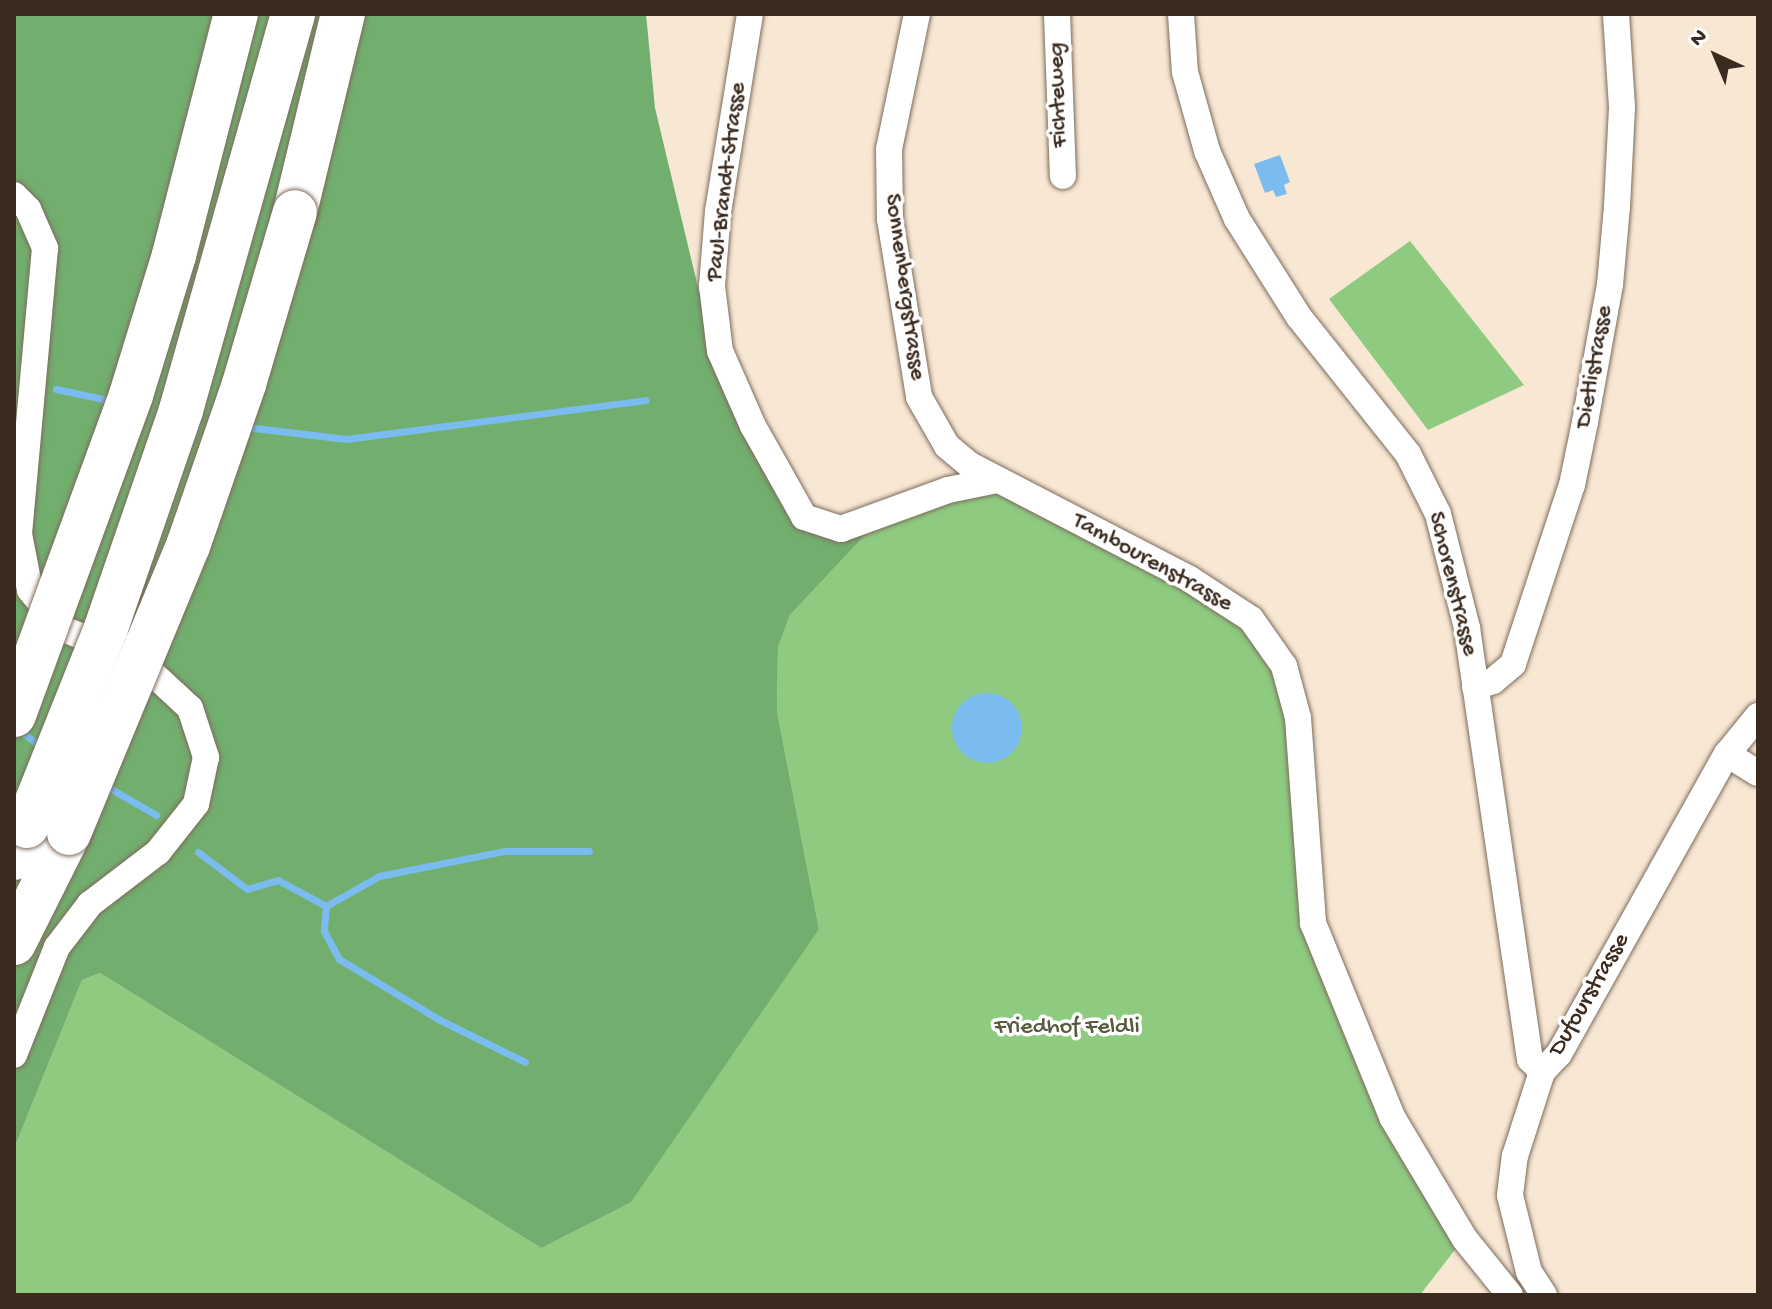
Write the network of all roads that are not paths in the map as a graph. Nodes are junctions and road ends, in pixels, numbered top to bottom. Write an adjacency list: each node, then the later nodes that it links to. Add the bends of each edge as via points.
1 (236, 14): 13 (highway, bridge, via 174,255 131,395)
2 (293, 14): 17 (highway, bridge, via 190,383)
3 (343, 14): 17 (highway, bridge, via 295,212 239,398 162,612)
4 (750, 14): 11 (street, Paul-Brandt-Strasse, via 712,286 720,351 753,426 804,517 841,529 948,490)
5 (917, 14): 11 (street, Sonnenbergstrasse, via 889,149 890,219 917,383 931,422 947,446)
6 (1057, 14): 9 (street, Fichteweg)
7 (1181, 14): 12 (street, Schorenstrasse, via 1185,72 1207,151 1237,219 1299,317 1408,454 1438,514 1467,628)
8 (1616, 14): 12 (street, Dietlistrasse, via 1622,107 1617,206 1610,285 1583,435 1513,664 1493,681)
9 (1063, 176)
10 (14, 195): 19 (street, via 28,209 45,248 19,534 30,590 61,628 137,659 190,708 206,757 196,804 158,852 90,904 57,947)
11 (997, 480): 21 (street, Tambourenstrasse, via 1188,578 1251,619 1284,666 1298,718 1313,923 1392,1117 1464,1238)
12 (1475, 687): 20 (street, Schorenstrasse, via 1530,1059)
13 (14, 715)
14 (1758, 716): 15 (street, Dufourstrasse)
15 (1727, 754): 16 (street); 20 (street, Dufourstrasse, via 1559,1054)
16 (1758, 773)
17 (37, 839): 18 (highway)
18 (14, 943)
19 (14, 1055)
20 (1542, 1072): 22 (street, Dufourstrasse, via 1515,1156 1510,1195 1529,1272)
21 (1510, 1295)
22 (1544, 1295)

